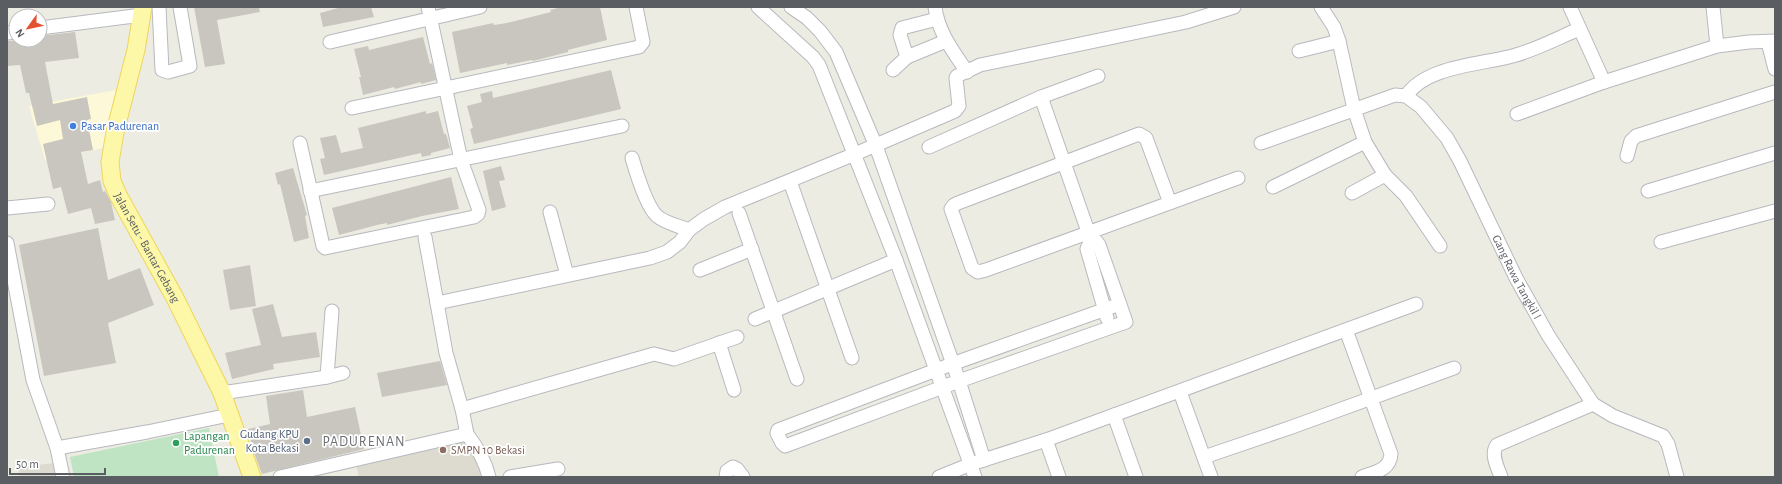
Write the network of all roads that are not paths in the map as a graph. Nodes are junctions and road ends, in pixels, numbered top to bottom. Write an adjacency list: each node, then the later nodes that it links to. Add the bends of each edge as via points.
1 (480, 7): 11 (street)
2 (636, 7): 28 (street, via 643,42 639,47)
3 (758, 7): 42 (street, via 819,65)
4 (791, 7): 39 (street, via 807,18 836,52)
5 (1234, 7): 25 (street, via 1186,22 980,66)
6 (1321, 7): 17 (street, via 1334,26)
7 (1570, 7): 15 (street)
8 (1713, 7): 20 (street)
9 (142, 11): 14 (street); 95 (main road, Jalan Setu - Bantar Gebang, via 136,50 110,162 112,181 175,298)
10 (180, 12): 13 (street); 13 (street, via 190,66 168,72 162,70)
11 (429, 13): 19 (street); 28 (street)
12 (936, 13): 16 (street); 22 (street, via 902,28 900,35)
13 (159, 14)
14 (48, 27)
15 (1579, 29): 27 (street); 29 (street, via 1500,60 1458,66)
16 (946, 41): 22 (street); 25 (street)
17 (1339, 41): 21 (street); 33 (street)
18 (1772, 41): 20 (street); 23 (street)
19 (330, 42)
20 (1717, 46): 27 (street)
21 (1299, 51)
22 (907, 57): 24 (street)
23 (1775, 69)
24 (893, 70)
25 (967, 72): 39 (street, via 956,78 959,106 955,111)
26 (1098, 76): 31 (street)
27 (1604, 82): 34 (street)
28 (446, 88): 32 (street); 45 (street)
29 (1410, 91): 33 (street); 97 (street, Gang Rawa Tangkil I, via 1414,101 1447,138 1516,278 1548,335)
30 (1775, 92): 43 (street, via 1636,136 1631,141)
31 (1041, 97): 40 (street); 46 (street)
32 (352, 108)
33 (1354, 109): 36 (street); 38 (street)
34 (1517, 114)
35 (622, 126): 45 (street)
36 (1365, 142): 47 (street); 50 (street)
37 (300, 143): 52 (street)
38 (1261, 143)
39 (876, 146): 42 (street); 85 (street)
40 (930, 147)
41 (1775, 153): 51 (street)
42 (855, 154): 60 (street, via 724,207); 67 (street)
43 (1627, 156)
44 (632, 158): 60 (street, via 636,174 655,214 663,220)
45 (461, 160): 52 (street); 52 (street, via 479,210 478,214 422,229 325,248)
46 (1065, 163): 54 (street, via 1142,134 1146,138); 62 (street); 62 (street, via 958,203 951,209 972,268 978,272)
47 (1385, 175): 53 (street); 65 (street, via 1406,196)
48 (1238, 178): 54 (street)
49 (792, 187): 70 (street)
50 (1273, 187)
51 (1648, 190)
52 (310, 191)
53 (1352, 194)
54 (1170, 203): 62 (street)
55 (48, 204): 56 (street)
56 (7, 208)
57 (1775, 211): 63 (street)
58 (550, 212): 69 (street)
59 (739, 213): 66 (street)
60 (689, 230): 69 (street, via 680,242 667,252)
61 (425, 237): 73 (street)
62 (1089, 237): 71 (street, via 1099,245); 72 (street, via 1087,249)
63 (1661, 242)
64 (7, 243): 103 (street, via 33,380)
65 (1440, 246)
66 (752, 249): 68 (street); 78 (street)
67 (896, 260): 70 (street); 87 (street)
68 (700, 270)
69 (567, 275): 73 (street)
70 (828, 289): 78 (street); 84 (street)
71 (1115, 290): 72 (street); 74 (street)
72 (1100, 294): 76 (street)
73 (437, 303): 98 (street, via 446,354)
74 (1120, 304): 76 (street); 80 (street, via 1126,322)
75 (1416, 304): 81 (street)
76 (1104, 310): 80 (street); 85 (street)
77 (332, 311): 89 (street)
78 (774, 311): 79 (street); 90 (street)
79 (755, 319)
80 (1109, 327): 91 (street)
81 (1346, 330): 94 (street); 96 (street)
82 (737, 337): 83 (street)
83 (719, 343): 93 (street); 98 (street, via 674,359 654,354)
84 (852, 358)
85 (952, 364): 87 (street); 91 (street)
86 (1454, 368): 96 (street)
87 (937, 370): 92 (street); 92 (street, via 778,430 777,433 785,446)
88 (343, 373): 89 (street)
89 (327, 377): 95 (street)
90 (797, 379)
91 (959, 381): 92 (street); 105 (street)
92 (942, 388): 106 (street)
93 (734, 390)
94 (1180, 392): 100 (street); 104 (street)
95 (222, 393): 99 (main road, Jalan Setu - Bantar Gebang)
96 (1371, 399): 104 (street); 120 (street, via 1391,454 1388,466)
97 (1593, 404): 121 (street, via 1498,445 1494,455); 122 (street, Gang Rawa Tangkil I, via 1613,416 1663,436 1668,444)
98 (462, 409): 101 (street)
99 (229, 415): 103 (street); 109 (main road, Jalan Setu - Bantar Gebang)
100 (1114, 415): 102 (street); 118 (street)
101 (467, 434): 110 (street); 111 (street, via 478,450)
102 (1046, 440): 105 (street); 117 (street)
103 (57, 448): 108 (street)
104 (1204, 457): 119 (street)
105 (984, 460): 106 (street)
106 (971, 464): 115 (street); 116 (street)
107 (558, 469): 112 (street)
108 (64, 477)
109 (252, 477)
110 (280, 477)
111 (489, 477)
112 (510, 477)
113 (726, 477): 114 (street, via 727,471 733,467)
114 (742, 477)
115 (939, 477)
116 (975, 477)
117 (1059, 477)
118 (1136, 477)
119 (1212, 477)
120 (1365, 477)
121 (1501, 477)
122 (1677, 477)

